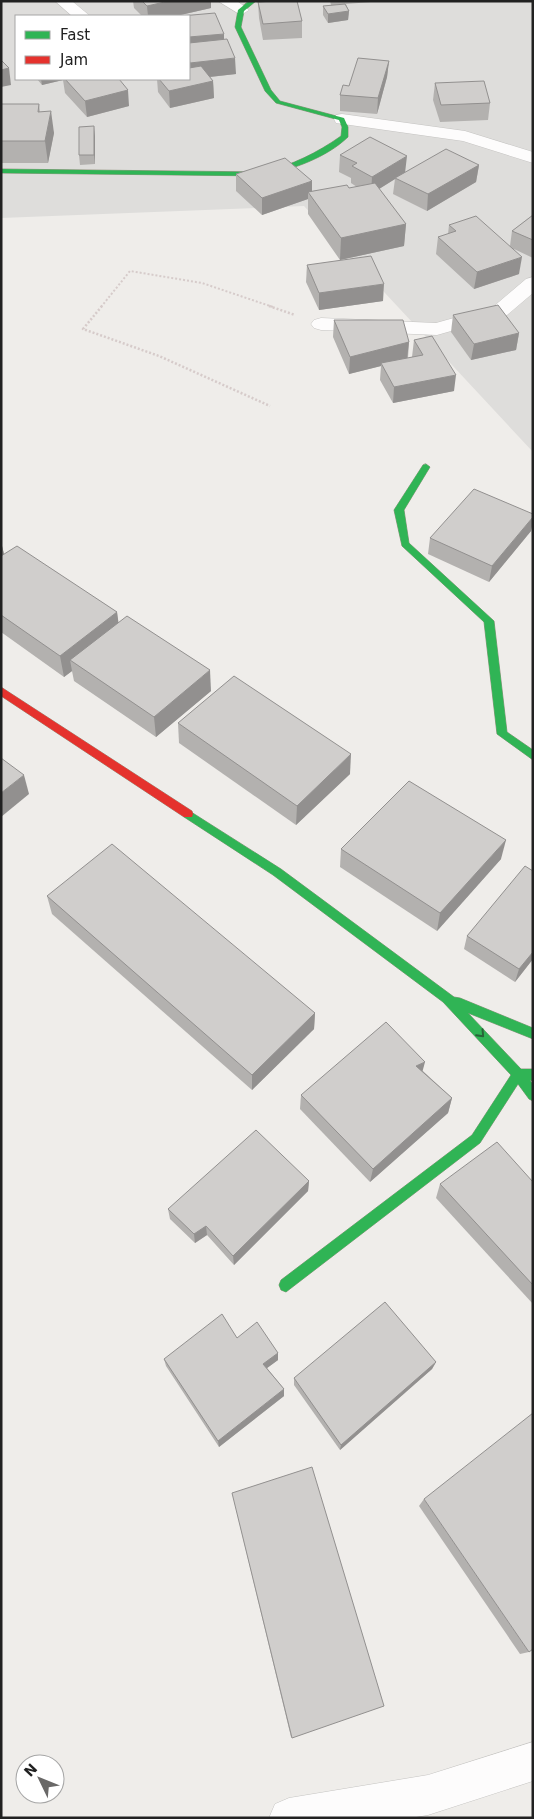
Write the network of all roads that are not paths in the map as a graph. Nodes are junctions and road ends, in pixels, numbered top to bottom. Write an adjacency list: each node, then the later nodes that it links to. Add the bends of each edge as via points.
1 (62, 1): 4 (street)
2 (225, 1): 3 (street)
3 (247, 6): 5 (street, via 238,27 268,91 278,102)
4 (81, 15)
5 (342, 119): 6 (street, via 465,136); 7 (street, via 344,137 321,154 295,167 264,174)
6 (533, 158)
7 (1, 171)
8 (533, 283): 9 (street, via 500,311 437,328)
9 (321, 324)
10 (426, 467): 12 (street, via 399,510 405,544 489,621 502,734)
11 (1, 691): 13 (street, via 277,872)
12 (533, 756)
13 (447, 998): 14 (street); 15 (street, one-way to 15)
14 (533, 1034)
15 (518, 1074): 16 (street); 17 (street); 18 (street, via 476,1139)
16 (533, 1075)
17 (533, 1095)
18 (286, 1285)
19 (533, 1761): 20 (street, via 428,1795)
20 (289, 1818)

